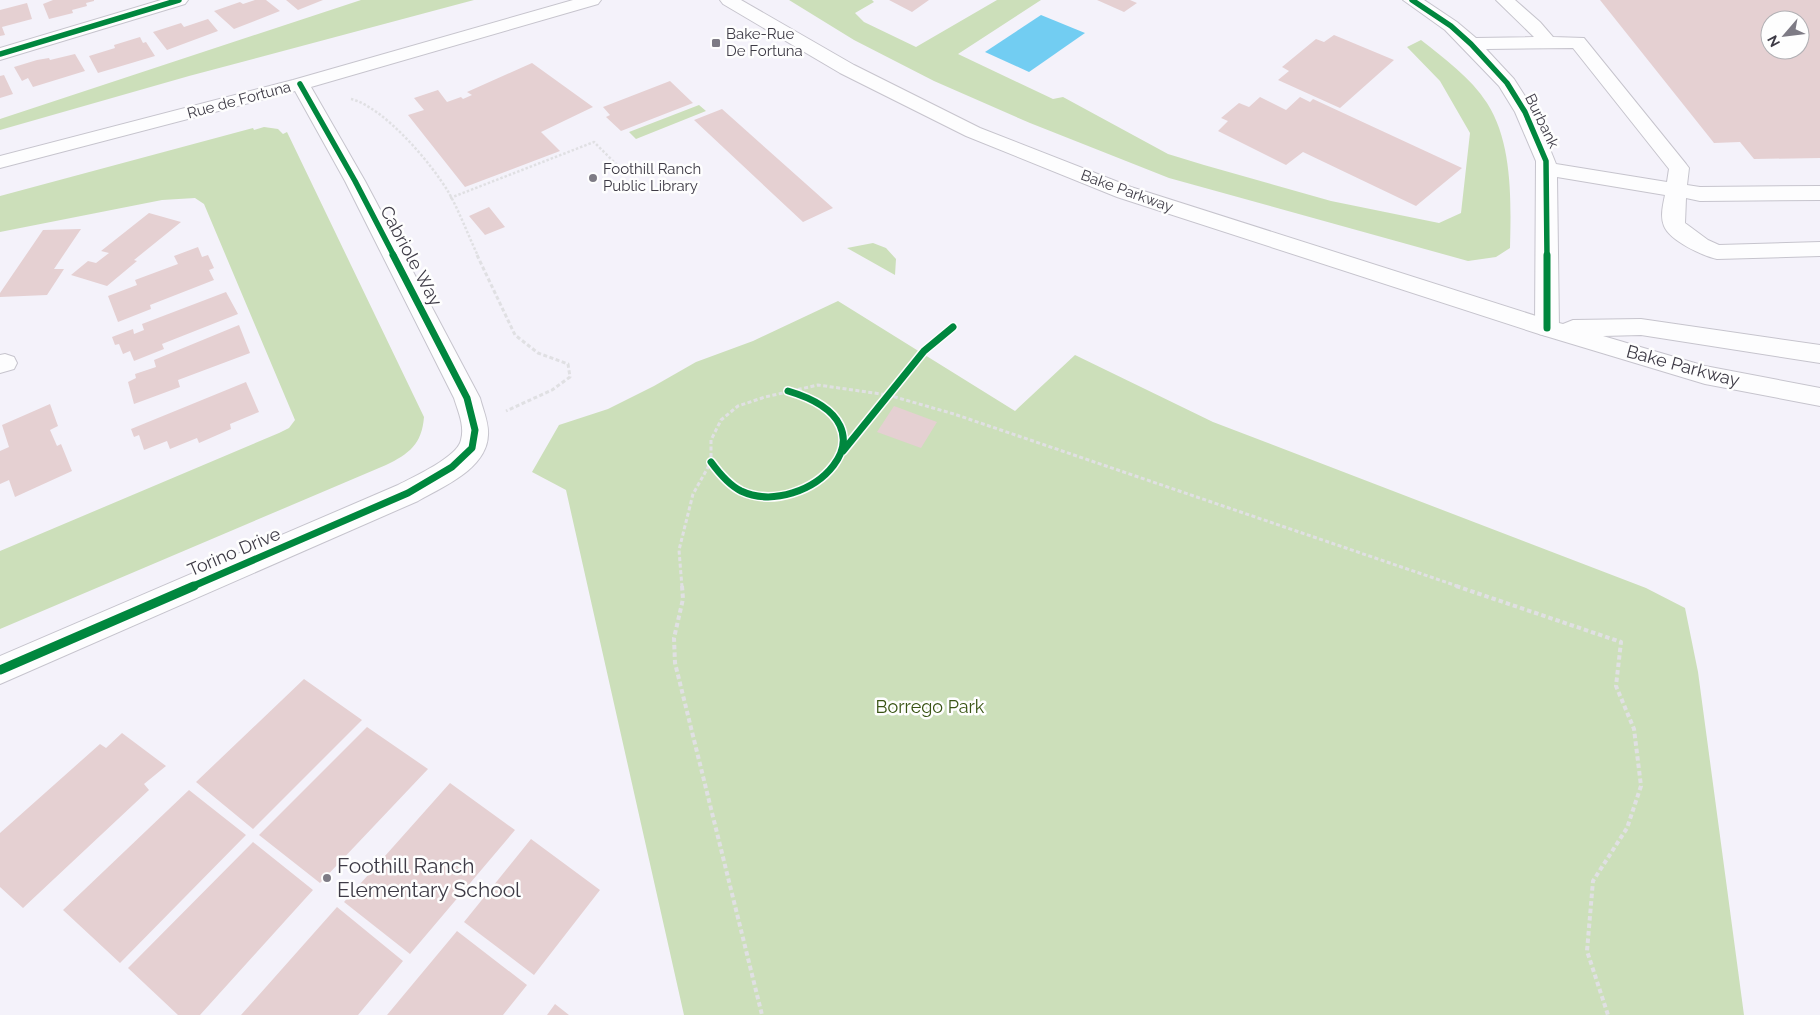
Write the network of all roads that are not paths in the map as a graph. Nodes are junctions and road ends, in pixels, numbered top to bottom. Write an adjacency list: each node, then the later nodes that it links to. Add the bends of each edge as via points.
1 (179, 0): 8 (street)
2 (592, 0): 9 (street, Rue de Fortuna)
3 (729, 0): 16 (street, Bake Parkway, via 847,69 973,132 1124,192)
4 (1412, 0): 7 (street, Burbank)
5 (1505, 0): 6 (street)
6 (1547, 42): 7 (street); 12 (street, via 1578,42 1679,168)
7 (1471, 44): 11 (street, Burbank, via 1507,83 1526,112 1546,161)
8 (0, 54)
9 (300, 84): 10 (street, Rue de Fortuna); 20 (street, Cabriole Way, via 467,398)
10 (0, 162)
11 (1546, 169): 12 (street); 16 (street, Burbank)
12 (1678, 191): 13 (street, via 1720,195); 14 (street, via 1673,213 1675,226 1700,245 1717,252)
13 (1820, 193)
14 (1820, 249)
15 (1641, 327): 16 (street, Bake Parkway); 17 (street, Bake Parkway); 18 (street, via 1757,369)
16 (1547, 328): 19 (street, Bake Parkway, via 1705,375)
17 (1820, 354)
18 (1820, 379)
19 (1820, 397)
20 (474, 437): 21 (street, Torino Drive, via 449,470 408,493)
21 (0, 670)

